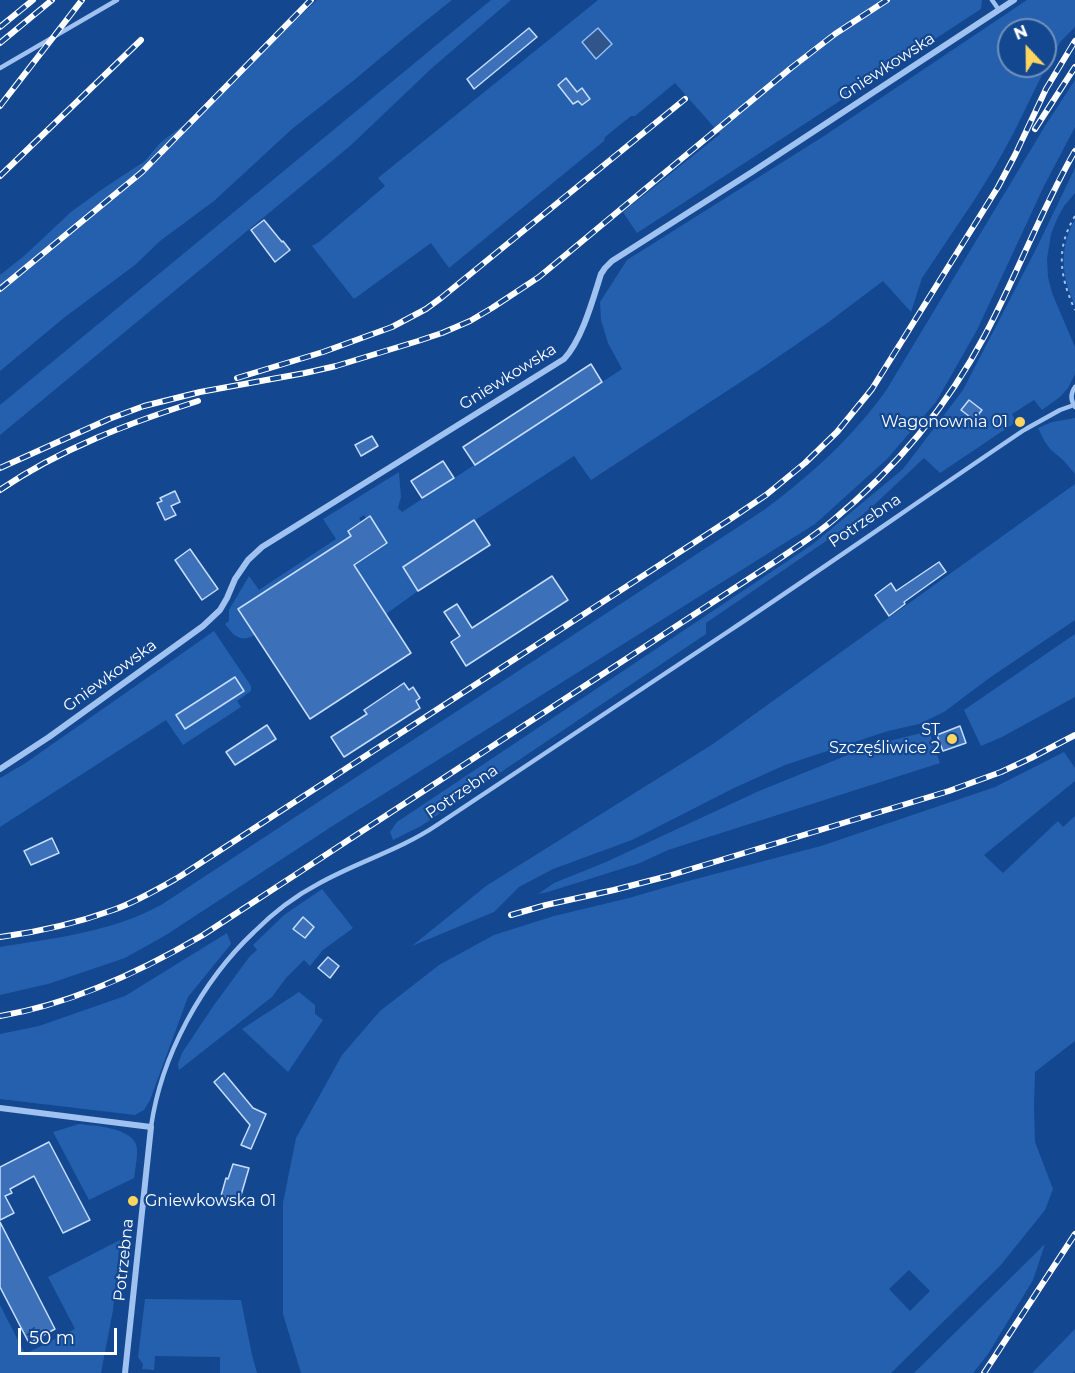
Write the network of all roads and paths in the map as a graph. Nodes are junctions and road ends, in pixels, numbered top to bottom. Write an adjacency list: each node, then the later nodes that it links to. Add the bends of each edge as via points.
1 (117, 0): 5 (lane)
2 (992, 0): 4 (lane)
3 (1014, 0): 4 (street, Gniewkowska)
4 (999, 10): 10 (street, Gniewkowska, via 612,261 601,274 583,326 564,359 262,547 235,579 220,610 203,626)
5 (0, 68)
6 (1075, 216): 7 (path, via 1065,236 1062,256 1065,284)
7 (1075, 310)
8 (1075, 387): 9 (lane, Potrzebna)
9 (1074, 406): 12 (lane, Potrzebna, via 1024,430 428,831 318,884 275,913 236,950 204,992 171,1057 156,1098)
10 (0, 769)
11 (0, 1108): 12 (street)
12 (151, 1127): 13 (street, Potrzebna)
13 (124, 1373)

